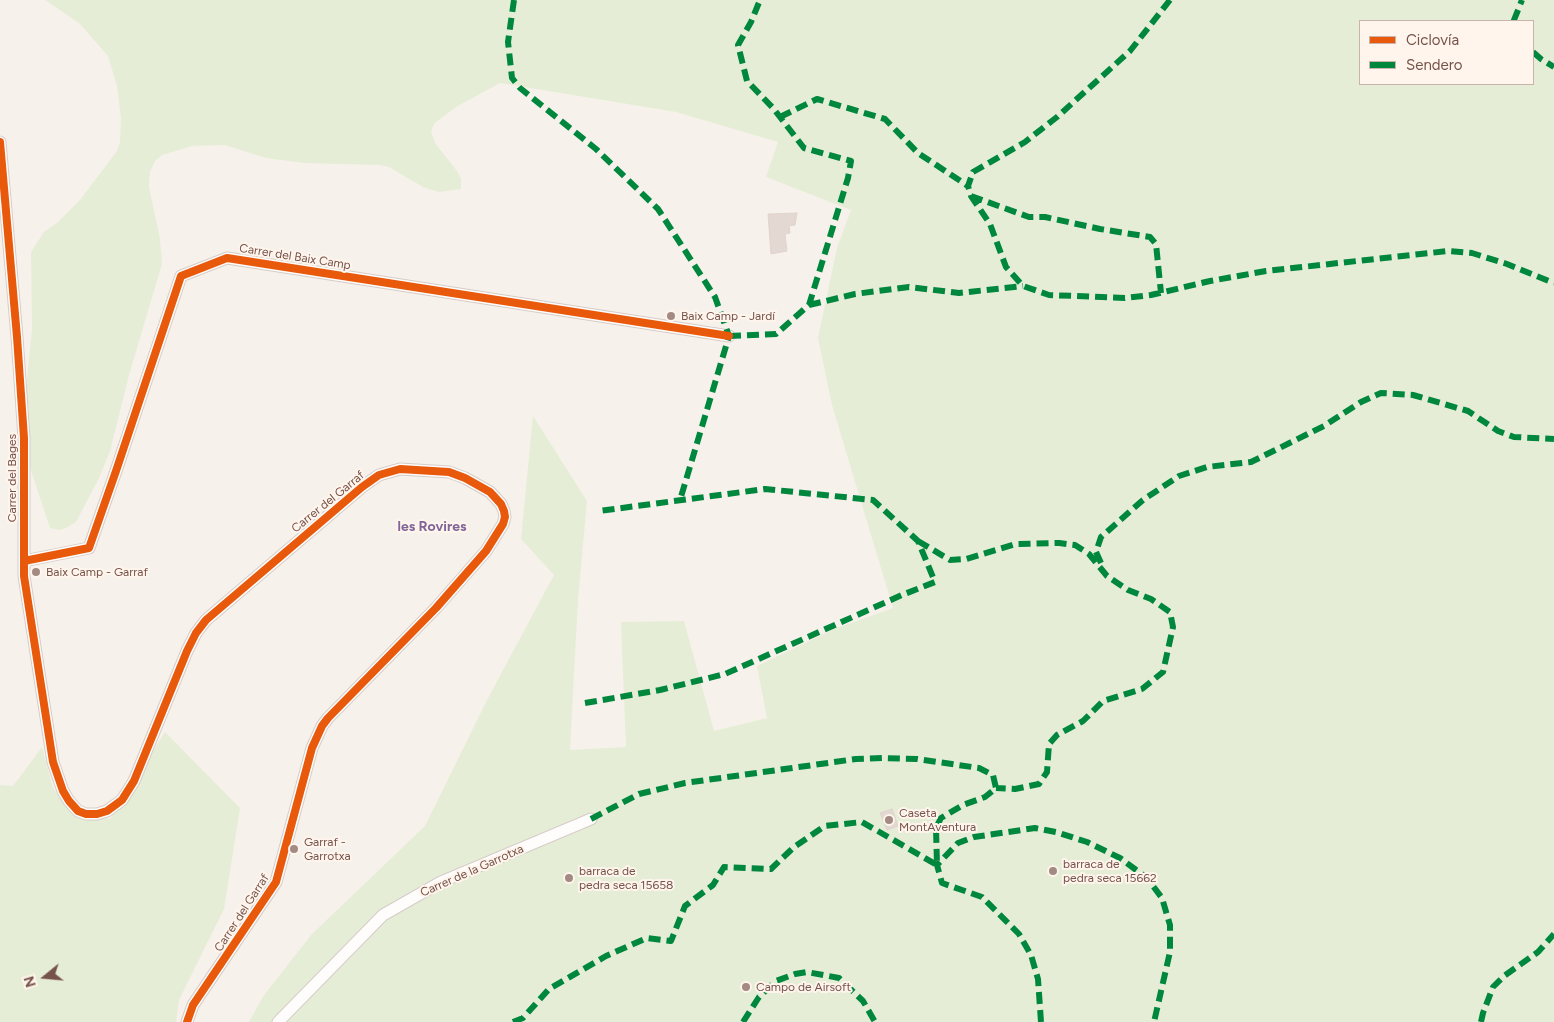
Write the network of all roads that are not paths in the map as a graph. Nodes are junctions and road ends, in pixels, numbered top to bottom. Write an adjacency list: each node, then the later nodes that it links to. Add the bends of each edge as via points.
1 (0, 142): 3 (street, Carrer del Bages, via 24,438)
2 (729, 336): 3 (street, Carrer del Baix Camp, via 227,258 181,276 89,548)
3 (24, 561): 4 (street, Carrer del Bages)
4 (24, 576): 6 (street, Carrer del Garraf, via 53,762 69,801 78,811 97,814 122,800 134,781 187,651 201,627 362,487 379,475 400,468 449,472 490,492 504,511 503,524 486,551 322,726 312,748 276,882 194,1005)
5 (591, 819): 7 (street, Carrer de la Garrotxa, via 441,882 383,915)
6 (187, 1022)
7 (278, 1022)

